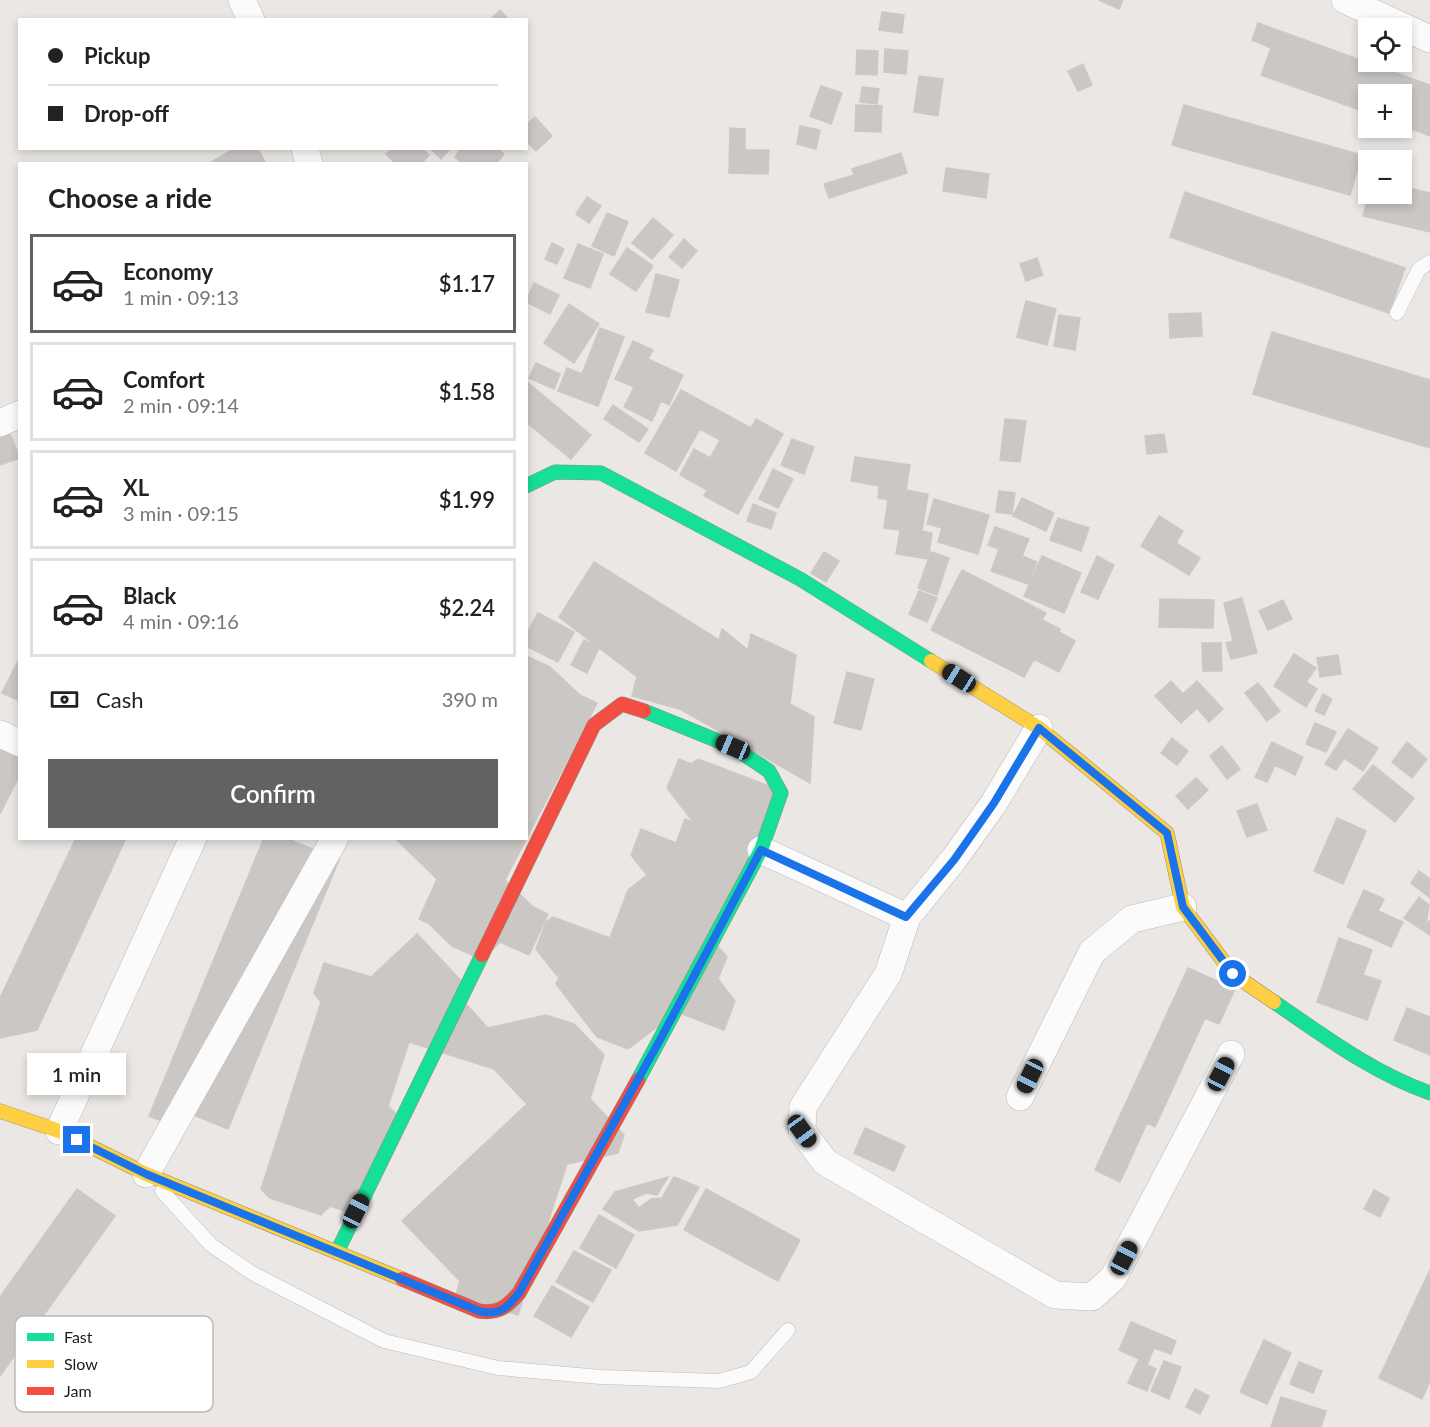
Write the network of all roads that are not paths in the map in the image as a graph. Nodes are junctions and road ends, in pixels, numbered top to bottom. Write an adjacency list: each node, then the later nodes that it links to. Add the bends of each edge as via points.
1 (242, 0): 3 (street)
2 (1345, 0): 4 (street)
3 (250, 18)
4 (1430, 39)
5 (1430, 262): 6 (lane, via 1419,269)
6 (1397, 313)
7 (18, 415): 8 (street)
8 (0, 423)
9 (528, 485): 10 (street, via 555,472 601,473 800,579)
10 (1039, 728): 16 (street, via 1167,833); 17 (street, via 954,860)
11 (0, 734): 12 (street)
12 (18, 742)
13 (192, 840): 22 (street)
14 (334, 840): 23 (street)
15 (761, 850): 17 (street); 24 (street, via 661,1038 508,1308 491,1314 479,1311); 24 (street, via 781,793 770,771 733,747 622,704 594,726)
16 (1183, 907): 19 (street, via 1233,974 1379,1071); 20 (street, via 1132,919 1092,952)
17 (906, 917): 18 (street, via 888,974 803,1107 802,1131 825,1162 1055,1295 1092,1297 1113,1278)
18 (1231, 1054)
19 (1430, 1093)
20 (1020, 1097)
21 (0, 1111): 22 (street)
22 (59, 1131): 23 (street)
23 (146, 1174): 24 (street); 25 (lane, via 211,1245 252,1273 384,1341 498,1368 719,1381 751,1372)
24 (336, 1252)
25 (788, 1330)

